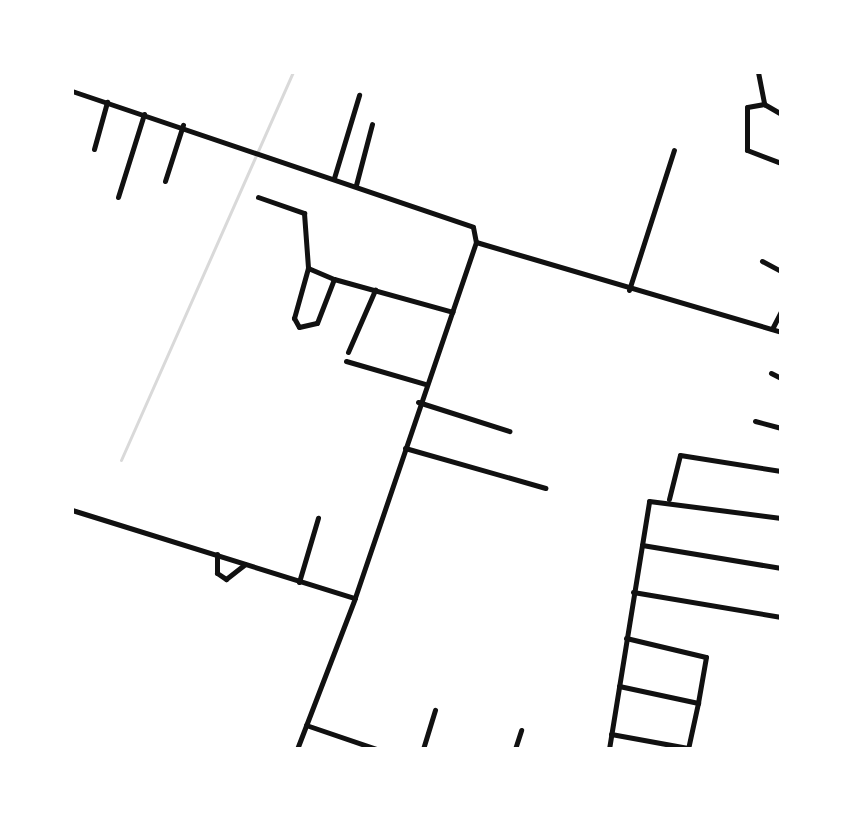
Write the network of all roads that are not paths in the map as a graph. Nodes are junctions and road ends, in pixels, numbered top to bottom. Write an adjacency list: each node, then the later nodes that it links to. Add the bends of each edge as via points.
1 (758, 72): 5 (street)
2 (72, 91): 4 (street)
3 (359, 95): 13 (street)
4 (107, 102): 6 (street); 10 (street)
5 (764, 104): 7 (street); 12 (street, via 746,111 747,150)
6 (144, 113): 9 (street); 16 (street)
7 (781, 114)
8 (372, 124): 15 (street)
9 (183, 125): 13 (street); 14 (street)
10 (94, 149)
11 (674, 150): 24 (street)
12 (781, 163)
13 (334, 178): 15 (street)
14 (165, 181)
15 (356, 185): 18 (street, via 469,223)
16 (118, 197)
17 (258, 197): 20 (street, via 304,213)
18 (476, 242): 24 (street); 26 (street)
19 (762, 261): 21 (street)
20 (308, 268): 22 (street); 22 (street, via 294,318 299,327 317,323)
21 (781, 271)
22 (334, 279): 23 (street)
23 (375, 290): 26 (street); 29 (street)
24 (629, 290): 27 (street)
25 (781, 311): 27 (street)
26 (453, 312): 33 (street)
27 (772, 329): 28 (street)
28 (781, 332)
29 (348, 352)
30 (346, 361): 33 (street)
31 (771, 373): 32 (street)
32 (781, 378)
33 (425, 384): 34 (street)
34 (418, 402): 37 (street); 38 (street)
35 (755, 421): 36 (street)
36 (781, 428)
37 (509, 431)
38 (405, 448): 40 (street); 51 (street)
39 (781, 471): 41 (street, via 680,455)
40 (545, 488)
41 (669, 499): 44 (street); 45 (street, via 649,501)
42 (72, 510): 46 (street)
43 (318, 518): 49 (street)
44 (781, 518)
45 (642, 545): 48 (street); 50 (street)
46 (217, 554): 47 (street); 47 (street, via 217,573 226,579)
47 (245, 564): 49 (street)
48 (781, 568)
49 (299, 582): 51 (street)
50 (633, 592): 52 (street); 53 (street)
51 (355, 598): 57 (street)
52 (781, 617)
53 (626, 638): 54 (street); 55 (street, via 706,657)
54 (619, 686): 55 (street); 59 (street)
55 (698, 703): 65 (street)
56 (435, 710): 62 (street)
57 (306, 725): 60 (street); 61 (street)
58 (521, 730): 63 (street)
59 (611, 734): 64 (street); 65 (street)
60 (372, 748)
61 (297, 749)
62 (423, 749)
63 (515, 749)
64 (609, 749)
65 (688, 749)

